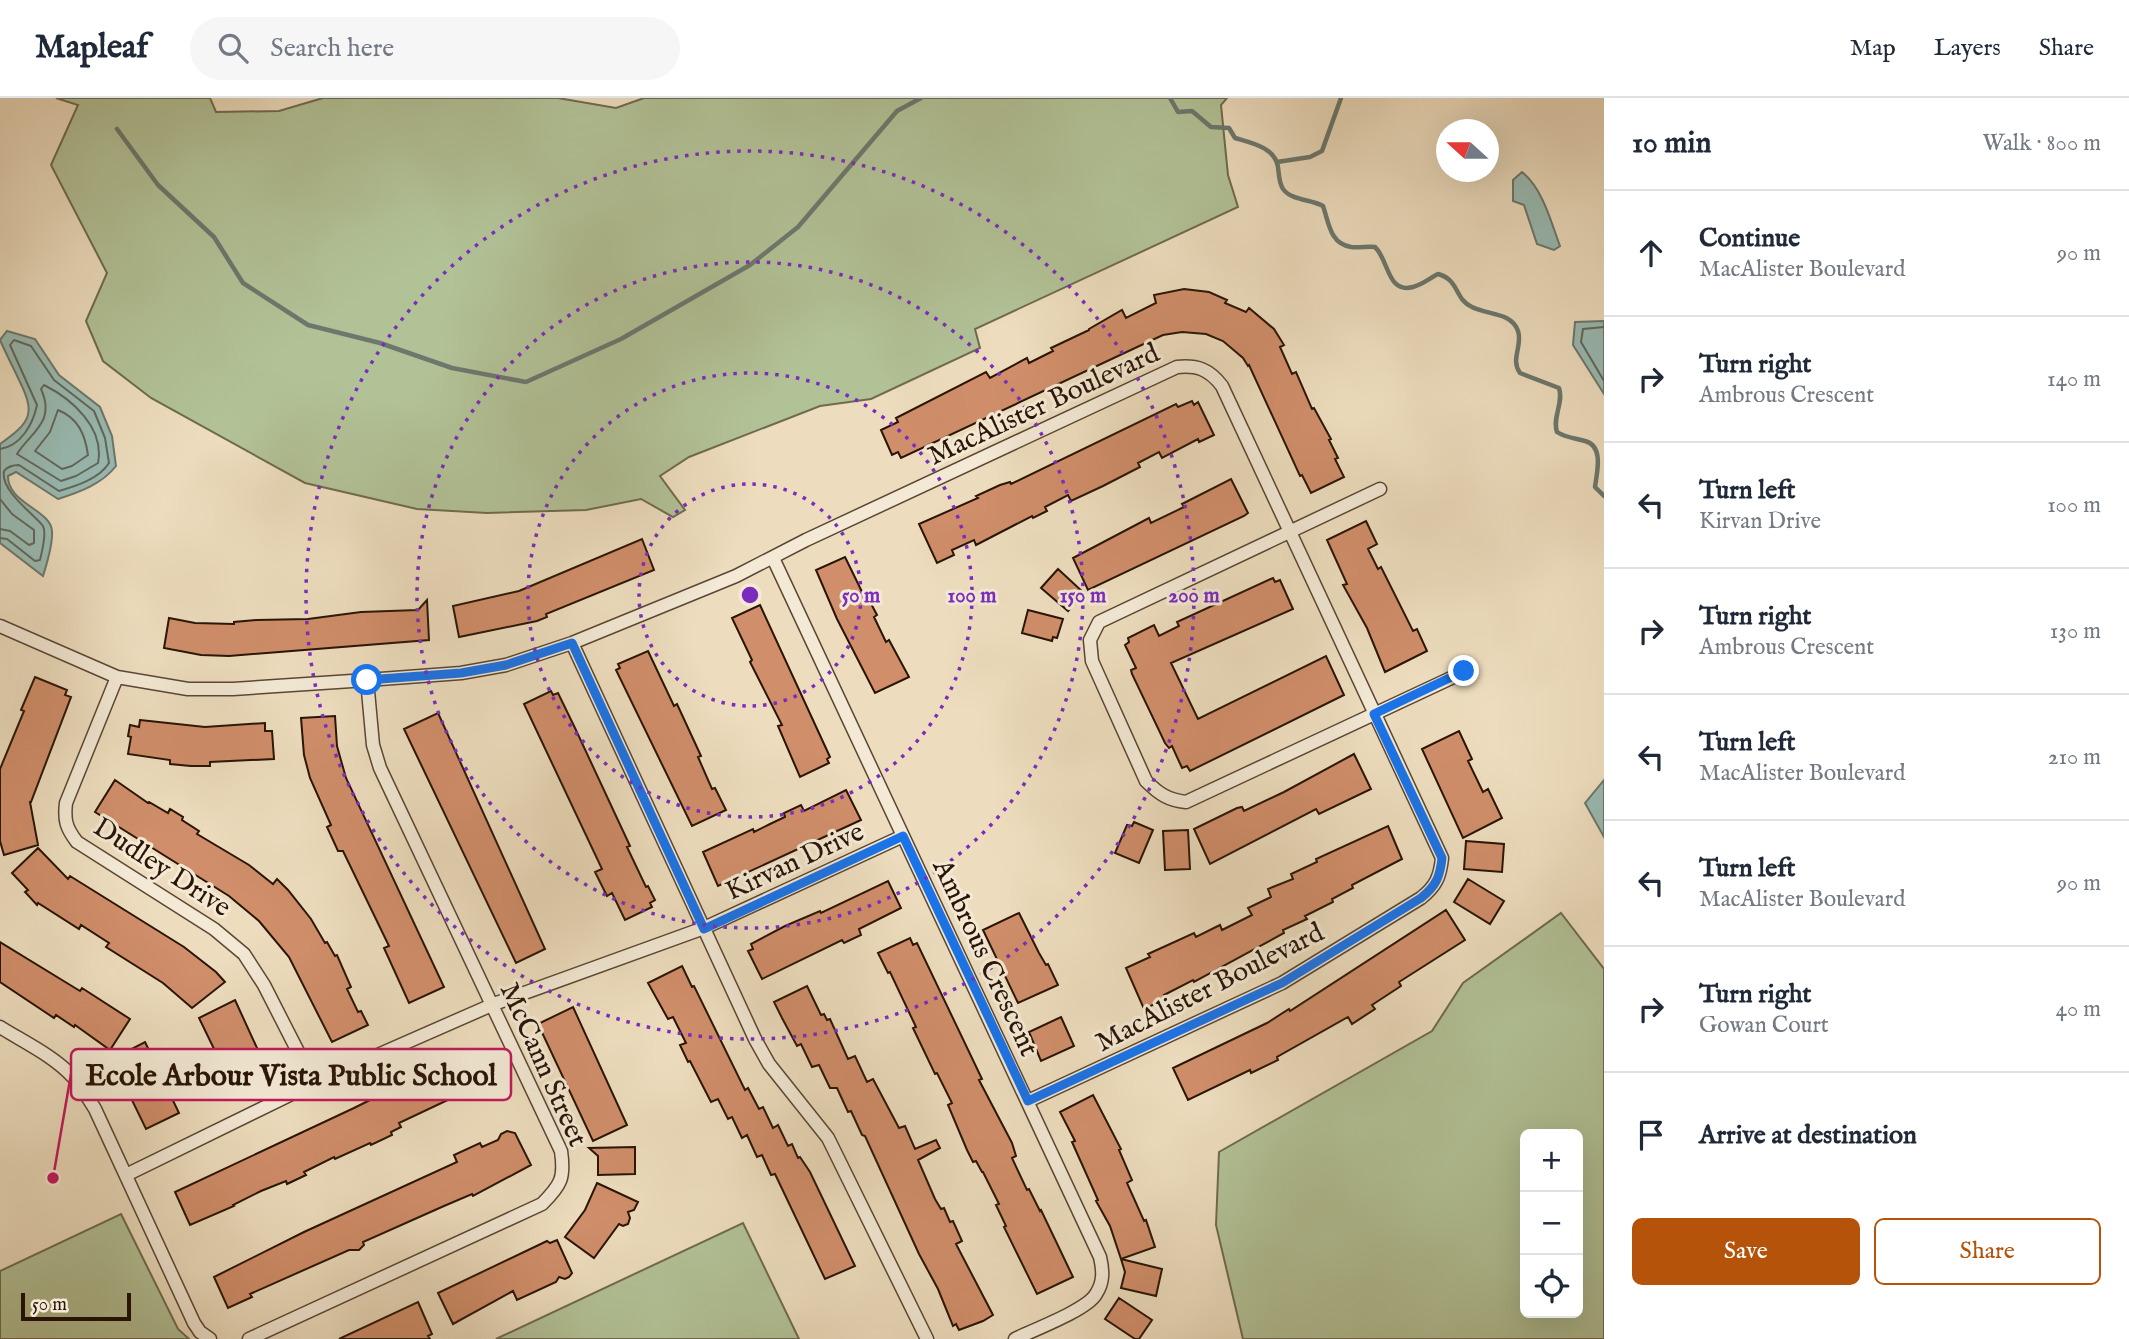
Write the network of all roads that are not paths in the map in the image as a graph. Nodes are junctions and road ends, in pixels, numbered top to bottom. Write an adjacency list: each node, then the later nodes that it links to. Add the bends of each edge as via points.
1 (1380, 489): 2 (street)
2 (1290, 531): 3 (street, MacAlister Boulevard, via 1222,386 1203,369 1190,366 1177,367); 9 (street, MacAlister Boulevard); 9 (street, via 1099,622 1093,631 1092,661 1146,781 1160,794 1186,802)
3 (773, 558): 5 (street, MacAlister Boulevard); 10 (street, Ambrous Crescent)
4 (0, 626): 7 (street, MacAlister Boulevard)
5 (572, 643): 8 (street, MacAlister Boulevard, via 506,665); 11 (street)
6 (1464, 671): 9 (street)
7 (117, 677): 8 (street, MacAlister Boulevard, via 188,689); 14 (street, Dudley Drive, via 66,803 64,821 69,832 77,842 214,929 244,954)
8 (367, 680): 12 (street, McCann Street, via 373,745 380,768)
9 (1374, 714): 15 (street, MacAlister Boulevard, via 1442,858 1434,888 1282,983)
10 (903, 836): 11 (street, Kirvan Drive); 15 (street, Ambrous Crescent)
11 (704, 929): 12 (street, Kirvan Drive); 19 (street, via 769,1064 841,1160)
12 (494, 1004): 14 (street, Kirvan Drive); 18 (street, McCann Street, via 561,1151 564,1172 557,1189 542,1204)
13 (0, 1027): 16 (street, via 72,1076 95,1109)
14 (314, 1083): 16 (street, Kirvan Drive)
15 (1028, 1101): 20 (street, Ambrous Crescent, via 1103,1271 1092,1300)
16 (126, 1175): 17 (street, via 194,1323)
17 (210, 1339)
18 (249, 1339)
19 (927, 1339)
20 (1015, 1339)

